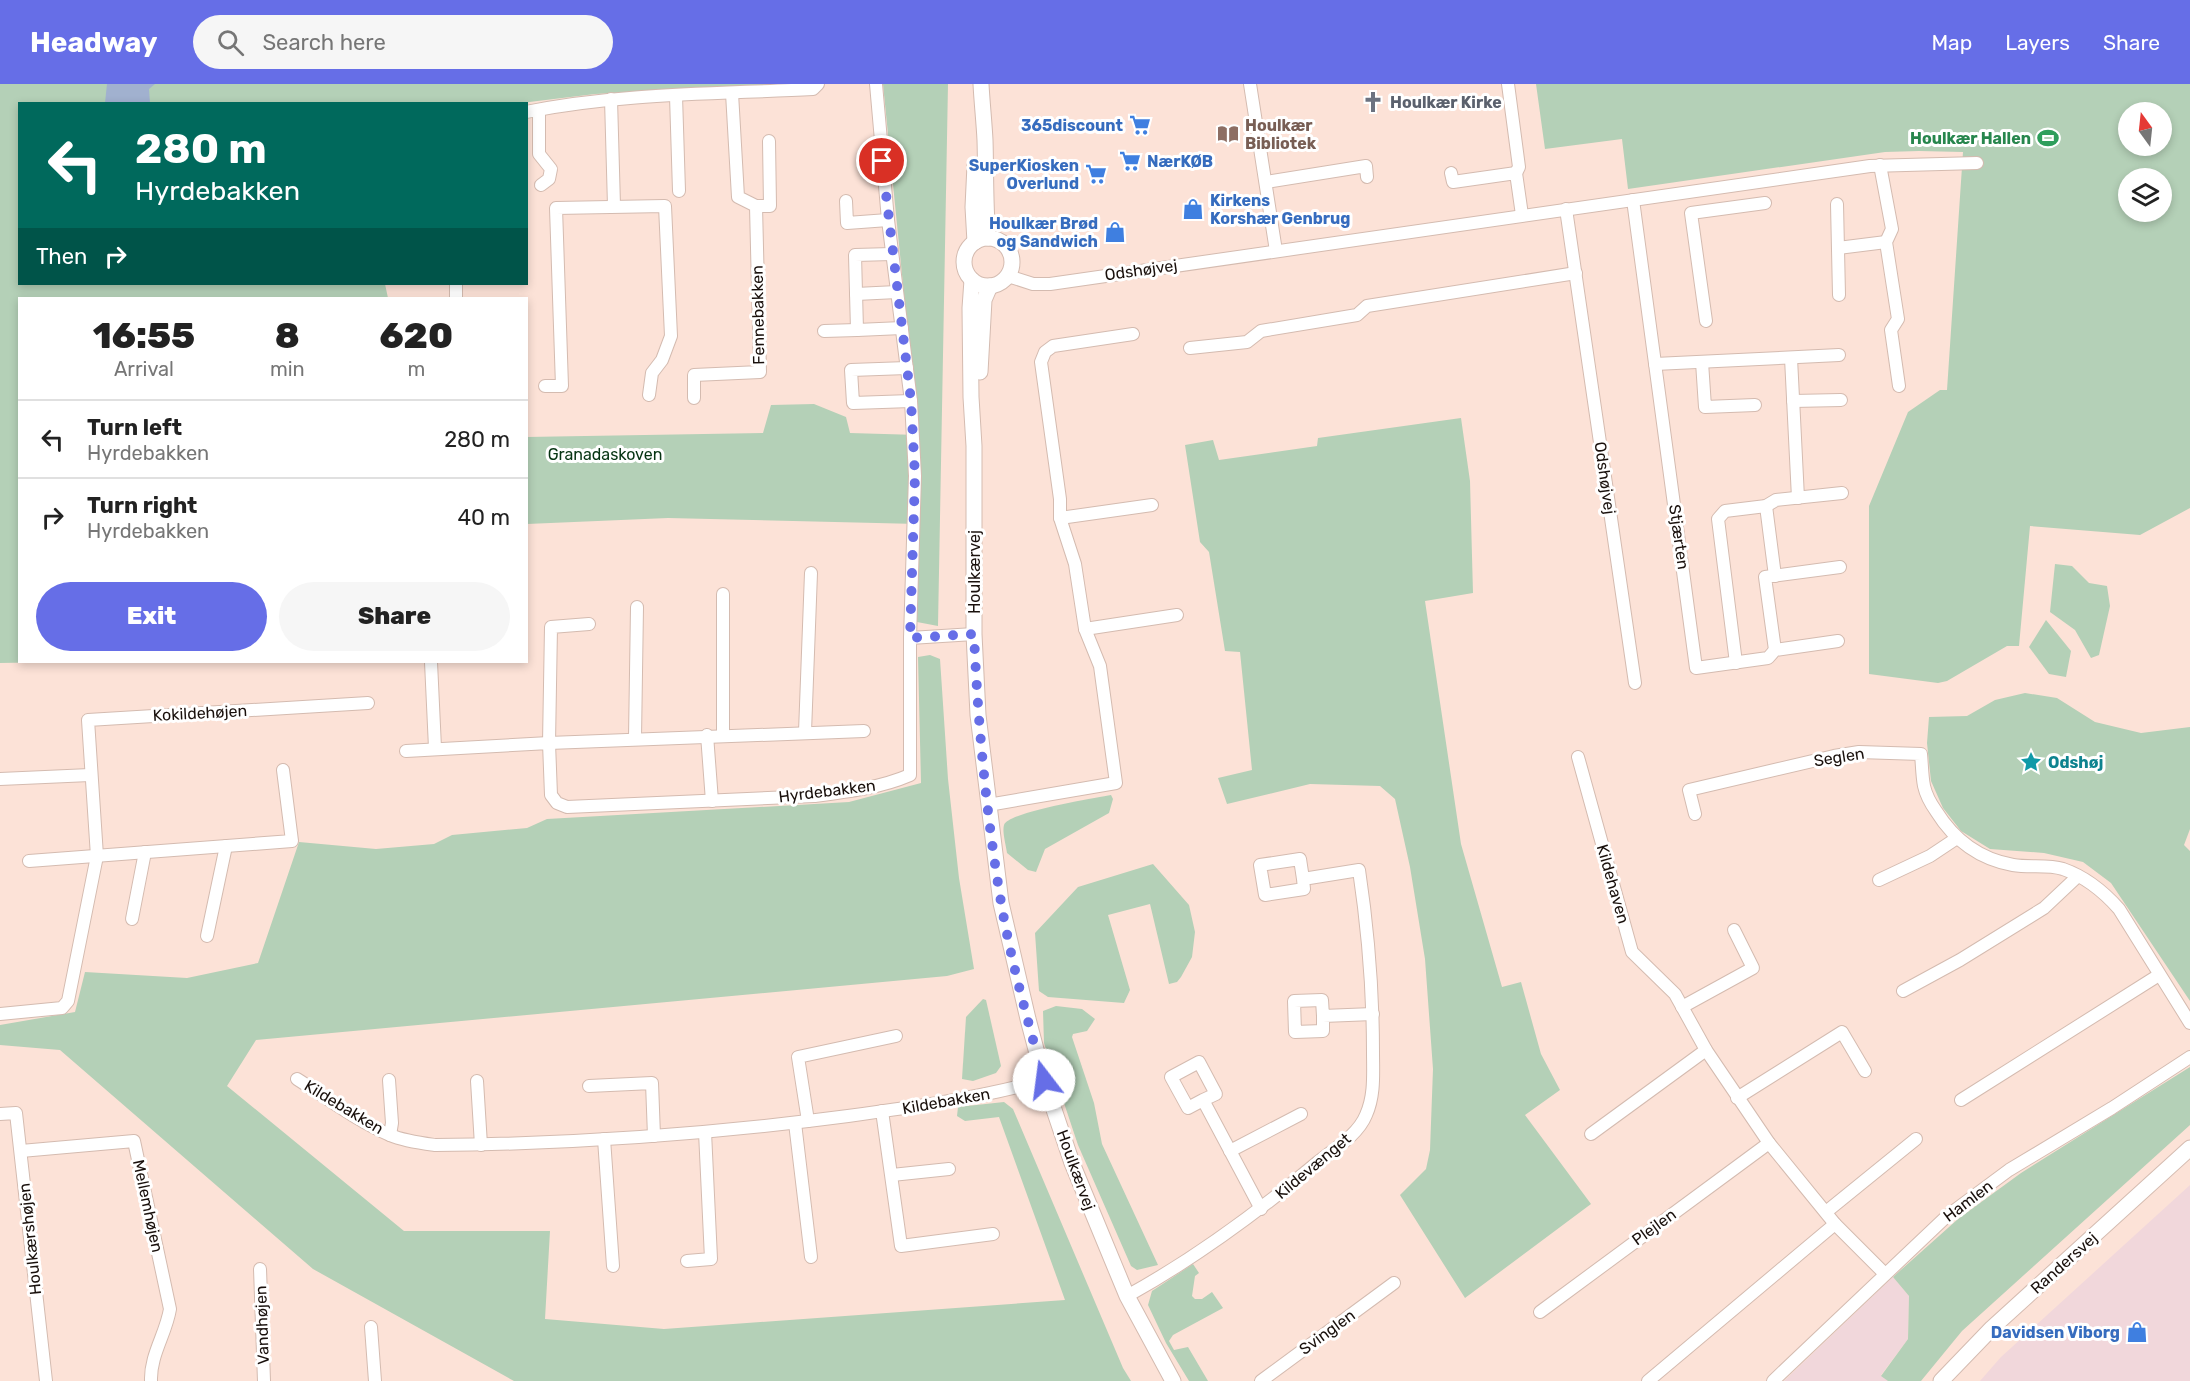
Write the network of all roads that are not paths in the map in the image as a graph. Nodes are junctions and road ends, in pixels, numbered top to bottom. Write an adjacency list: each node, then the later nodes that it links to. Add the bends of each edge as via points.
1 (818, 84): 6 (street, via 813,89)
2 (876, 84): 29 (street)
3 (981, 84): 30 (street, via 985,137)
4 (1250, 84): 16 (street)
5 (1508, 84): 14 (street, via 1519,167)
6 (732, 93): 7 (street); 25 (street, via 738,198)
7 (676, 96): 8 (street); 19 (street)
8 (611, 99): 9 (street); 24 (street)
9 (533, 111): 17 (street, via 539,154 550,169 549,179)
10 (769, 141): 25 (street, via 770,206)
11 (1977, 163): 12 (street, Odshøjvej)
12 (1880, 165): 18 (street, Odshøjvej); 31 (street, via 1892,229)
13 (1451, 173): 14 (street, via 1452,182)
14 (1516, 173): 28 (street)
15 (1368, 177): 16 (street, via 1366,166)
16 (1266, 182): 33 (street)
17 (541, 185)
18 (1730, 186): 20 (street, Odshøjvej); 26 (street)
19 (679, 191)
20 (1633, 200): 27 (street, Odshøjvej); 51 (street, Stjærten)
21 (846, 201): 29 (street, via 847,223)
22 (1765, 203): 26 (street)
23 (1837, 204): 32 (street)
24 (614, 206): 53 (street, via 556,208 562,386); 55 (street, via 665,206 671,336 652,373)
25 (756, 206): 56 (street, Fennebakken, via 760,372 694,375)
26 (1734, 207): 42 (street, via 1691,213)
27 (1566, 209): 28 (street, Odshøjvej); 35 (street, Odshøjvej)
28 (1522, 215): 33 (street, Odshøjvej)
29 (888, 220): 34 (street)
30 (981, 240): 36 (street, via 997,240 1007,248 1012,260); 37 (street, via 968,250 964,261)
31 (1886, 242): 32 (street); 54 (street, via 1898,319 1892,330)
32 (1838, 248): 41 (street)
33 (1276, 251): 36 (street, Odshøjvej, via 1050,284 1033,284)
34 (892, 254): 39 (street); 40 (street, via 855,255)
35 (1576, 273): 47 (street, via 1367,306 1357,315 1261,331 1247,342); 81 (street, Odshøjvej)
36 (1008, 276): 38 (street)
37 (972, 280): 38 (street); 61 (street, Houlkærvej)
38 (990, 286): 61 (street, Houlkærvej, via 982,320)
39 (897, 292): 40 (street); 43 (street)
40 (856, 294): 44 (street)
41 (1839, 295)
42 (1706, 321)
43 (902, 328): 44 (street); 52 (street)
44 (857, 330): 45 (street)
45 (824, 331)
46 (1133, 334): 66 (street, via 1053,346 1041,362)
47 (1190, 348)
48 (1839, 355): 49 (street)
49 (1791, 358): 50 (street); 59 (street)
50 (1702, 362): 51 (street); 60 (street, via 1705,408)
51 (1655, 364): 80 (street, Stjærten, via 1696,668)
52 (907, 368): 58 (street); 58 (street, via 851,370 853,403)
53 (545, 386)
54 (1899, 386)
55 (650, 395)
56 (694, 398)
57 (1840, 400): 59 (street)
58 (911, 401): 76 (street, Hyrdebakken, via 915,476)
59 (1793, 401): 63 (street)
60 (1755, 405)
61 (974, 446): 75 (street, Houlkærvej)
62 (1842, 493): 63 (street)
63 (1798, 498): 65 (street, via 1776,500)
64 (1152, 506): 66 (street)
65 (1766, 506): 69 (street); 80 (street, via 1725,511 1718,519)
66 (1060, 518): 74 (street, via 1075,564)
67 (1840, 567): 69 (street)
68 (811, 573): 84 (street)
69 (1774, 576): 78 (street, via 1765,577)
70 (723, 594): 86 (street)
71 (637, 607): 87 (street)
72 (1177, 615): 74 (street)
73 (589, 624): 88 (street, Hyrdebakken, via 551,627)
74 (1085, 629): 96 (street, via 1100,666 1116,783)
75 (974, 634): 76 (street); 96 (street, Houlkærvej)
76 (910, 638): 95 (street, Hyrdebakken, via 910,776 846,792)
77 (1838, 641): 78 (street, Stjærten)
78 (1775, 650): 80 (street, Stjærten, via 1768,658)
79 (431, 663): 89 (street)
80 (1736, 663)
81 (1635, 683)
82 (369, 703): 93 (street, Kokildehøjen, via 88,720)
83 (864, 731): 84 (street)
84 (805, 732): 86 (street)
85 (708, 735): 86 (street); 87 (street); 95 (street)
86 (723, 735)
87 (635, 738): 88 (street)
88 (549, 743): 89 (street); 95 (street, Hyrdebakken, via 551,795 556,803 567,807)
89 (435, 748): 90 (street)
90 (406, 751)
91 (1578, 757): 111 (street, Kildehaven, via 1632,952 1676,994)
92 (283, 770): 99 (street, via 292,841)
93 (90, 776): 94 (street); 101 (street, Kokildehøjen)
94 (0, 779)
95 (712, 801)
96 (988, 805): 122 (street, Houlkærvej, via 1001,903)
97 (1695, 814): 98 (street, Seglen, via 1689,790 1834,756 1871,752 1921,754 1924,787 1944,824)
98 (1957, 838): 103 (street, Seglen, via 1993,861 2063,869); 105 (street, via 1930,856)
99 (226, 846): 100 (street); 108 (street)
100 (145, 852): 101 (street); 106 (street)
101 (97, 856): 102 (street); 112 (street, Kokildehøjen, via 68,1001 62,1008)
102 (29, 861)
103 (2078, 876): 109 (street, Seglen, via 2106,894 2119,909); 110 (street, via 2044,908)
104 (1303, 879): 113 (street, Kildevænget, via 1359,870 1368,928)
105 (1879, 880)
106 (132, 919)
107 (1734, 930): 111 (street, via 1753,968)
108 (207, 936)
109 (2159, 975): 115 (street, Seglen); 127 (street)
110 (1903, 991)
111 (1682, 1007): 117 (street)
112 (0, 1014)
113 (1373, 1014): 114 (street); 146 (street, Kildevænget, via 1373,1093 1364,1119 1353,1134)
114 (1323, 1016)
115 (2190, 1023)
116 (896, 1036): 131 (street, via 798,1057)
117 (1706, 1050): 125 (street); 134 (street)
118 (2190, 1057): 154 (street, Hamlen, via 2009,1170 1947,1216)
119 (1865, 1071): 125 (street, via 1842,1032)
120 (297, 1079): 135 (street, Kildebakken)
121 (389, 1080): 135 (street, Kildebakken)
122 (1044, 1080): 128 (street, Kildebakken, via 969,1099); 156 (street, Houlkærvej, via 1072,1163)
123 (477, 1081): 140 (street)
124 (589, 1086): 136 (street, via 652,1083)
125 (1737, 1098): 139 (street)
126 (1203, 1100): 143 (street, Kildevænget)
127 (1962, 1100)
128 (882, 1111): 131 (street, Kildebakken); 145 (street, Kildebakken)
129 (0, 1114): 142 (street, Houlkærshøjen, via 16,1113)
130 (1301, 1114): 143 (street)
131 (808, 1121): 132 (street, Kildebakken)
132 (795, 1123): 133 (street, Kildebakken); 150 (street)
133 (705, 1132): 136 (street, Kildebakken); 151 (street, via 711,1259)
134 (1591, 1134)
135 (390, 1135): 140 (street, Kildebakken, via 435,1145)
136 (654, 1136): 137 (street, Kildebakken)
137 (604, 1139): 140 (street, Kildebakken); 152 (street)
138 (1916, 1139): 147 (street)
139 (1769, 1143): 147 (street); 157 (street, Plejlen)
140 (481, 1145)
141 (2190, 1148): 167 (street, Randersvej, via 1992,1328)
142 (21, 1151): 159 (street, Houlkærshøjen); 160 (street, Mellemhøjen, via 134,1141 170,1309 150,1372)
143 (1230, 1151): 146 (street, Kildevænget)
144 (948, 1169): 145 (street)
145 (892, 1175): 149 (street, Kildebakken, via 901,1246)
146 (1261, 1209): 156 (street, Kildevænget, via 1173,1271)
147 (1826, 1212): 148 (street)
148 (1835, 1224): 154 (street); 165 (street)
149 (993, 1234)
150 (811, 1257)
151 (687, 1261)
152 (613, 1266)
153 (260, 1269): 161 (street, Vandhøjen)
154 (1885, 1274): 166 (street, Hamlen)
155 (1394, 1283): 164 (street, Svinglen)
156 (1127, 1296): 163 (street, Houlkærvej)
157 (1540, 1312)
158 (371, 1327): 162 (street)
159 (46, 1381)
160 (151, 1381)
161 (264, 1381)
162 (375, 1381)
163 (1173, 1381)
164 (1261, 1381)
165 (1648, 1381)
166 (1773, 1381)
167 (1941, 1381)

